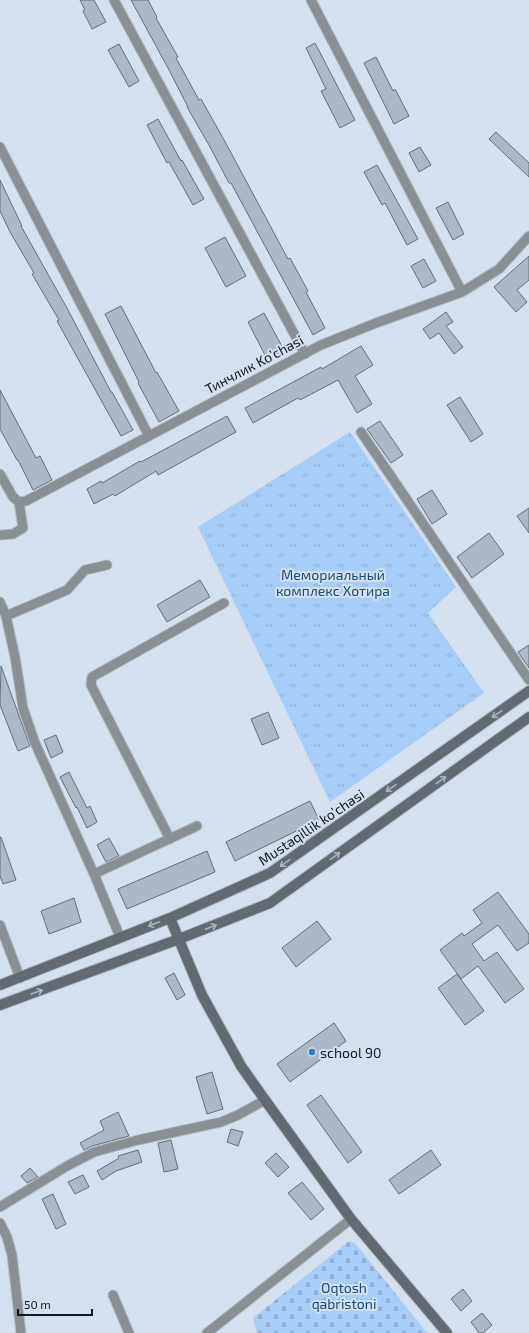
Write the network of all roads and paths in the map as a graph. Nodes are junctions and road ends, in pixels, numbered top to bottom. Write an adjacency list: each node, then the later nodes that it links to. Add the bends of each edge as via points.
1 (114, 0): 6 (street)
2 (311, 0): 5 (street)
3 (0, 147): 8 (street)
4 (529, 236): 5 (street, Тинчлик Ko’chasi, via 499,269)
5 (462, 292): 6 (street, Тинчлик Ko’chasi, via 376,323)
6 (305, 354): 8 (street, Тинчлик Ko’chasi)
7 (361, 432): 16 (street)
8 (149, 436): 10 (street, Тинчлик Ko’chasi, via 26,501)
9 (0, 474): 10 (street, via 13,497)
10 (19, 502): 11 (street, via 24,528 13,534)
11 (0, 535)
12 (107, 565): 15 (street, via 84,570 67,590)
13 (0, 602): 15 (street)
14 (224, 603): 20 (street, via 92,677 91,685)
15 (6, 616): 21 (street, via 23,708 35,743)
16 (529, 680)
17 (529, 691): 22 (main road, Mustaqillik ko’chasi, one-way to 22, via 270,874)
18 (529, 717): 25 (main road, one-way to 18, via 270,903)
19 (197, 826): 20 (street)
20 (170, 839): 21 (street)
21 (94, 874): 24 (street)
22 (170, 918): 24 (main road, Mustaqillik ko’chasi, one-way to 24); 25 (main road)
23 (0, 925): 26 (street)
24 (120, 938): 26 (main road, Mustaqillik ko’chasi)
25 (179, 939): 28 (main road, one-way to 25); 29 (main road, via 202,996 241,1066)
26 (20, 978): 27 (main road, Mustaqillik ko’chasi)
27 (0, 985)
28 (0, 1005)
29 (264, 1100): 30 (street, via 221,1122 94,1152); 31 (main road)
30 (0, 1207)
31 (351, 1219): 36 (street); 37 (main road)
32 (0, 1223): 34 (street, via 12,1255)
33 (113, 1295): 35 (street)
34 (21, 1333)
35 (129, 1333)
36 (207, 1333)
37 (447, 1333)

